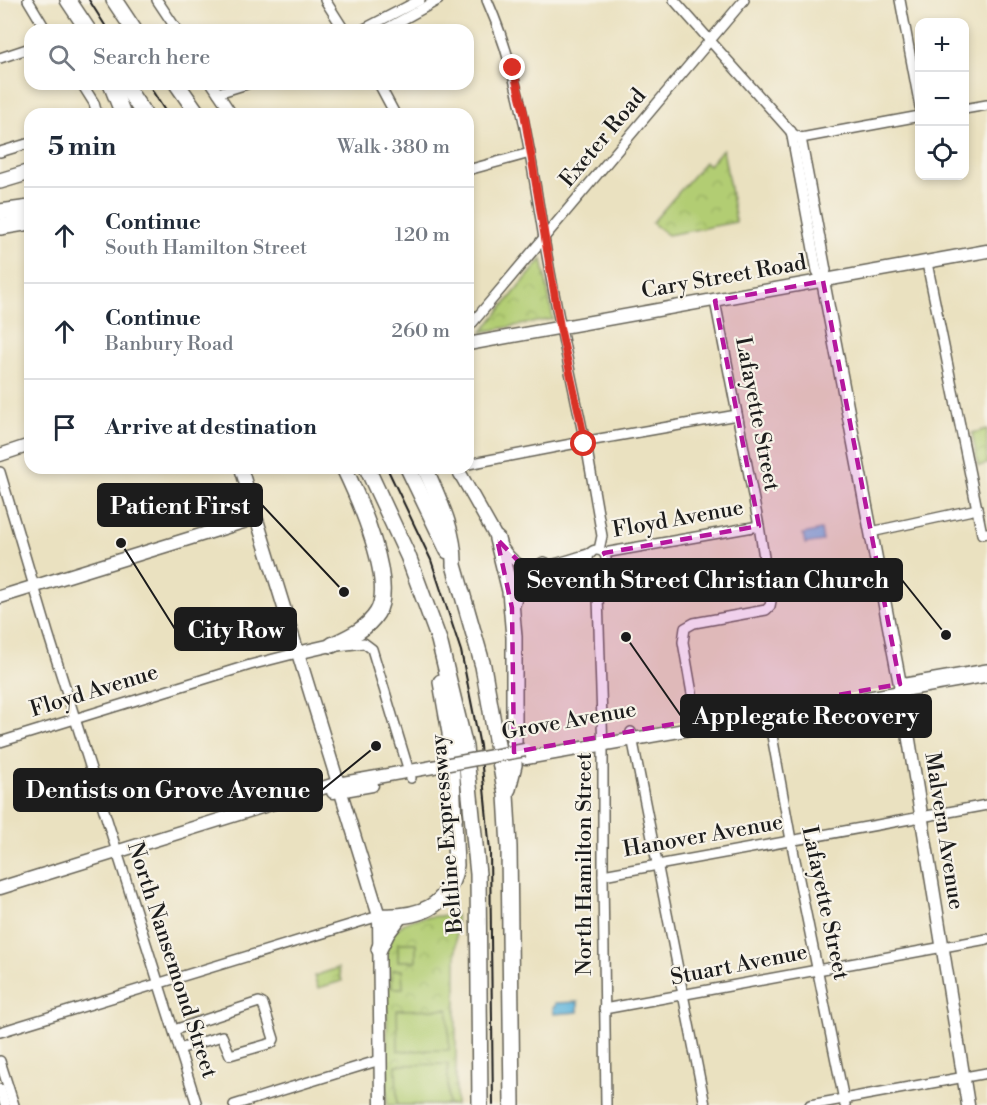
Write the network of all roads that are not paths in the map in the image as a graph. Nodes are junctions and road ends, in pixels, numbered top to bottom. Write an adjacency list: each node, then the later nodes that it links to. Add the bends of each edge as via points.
1 (28, 0): 12 (street)
2 (157, 0): 16 (street)
3 (325, 0): 17 (street)
4 (420, 0): 18 (street)
5 (438, 0): 19 (street)
6 (487, 0): 47 (street, North Hamilton Street, via 513,68)
7 (674, 0): 20 (street)
8 (744, 0): 20 (street, Exeter Road)
9 (900, 0): 23 (street)
10 (71, 4): 13 (highway); 14 (highway)
11 (118, 5): 15 (highway)
12 (42, 24)
13 (79, 24)
14 (84, 24)
15 (131, 24)
16 (173, 24)
17 (340, 24)
18 (374, 24)
19 (395, 24)
20 (709, 42): 43 (street); 55 (street, Exeter Road)
21 (24, 50): 22 (street)
22 (0, 58)
23 (915, 80)
24 (86, 90): 34 (street)
25 (113, 90): 35 (highway)
26 (128, 90): 36 (highway)
27 (173, 90): 37 (highway)
28 (181, 90): 38 (highway)
29 (216, 90): 32 (street)
30 (228, 90): 32 (street)
31 (382, 90): 40 (street)
32 (218, 93): 39 (street)
33 (987, 105): 41 (street)
34 (95, 108)
35 (121, 108)
36 (140, 108)
37 (183, 108)
38 (194, 108)
39 (228, 108)
40 (392, 108)
41 (969, 108)
42 (915, 117): 44 (street)
43 (791, 131): 44 (street); 58 (street, via 817,271)
44 (801, 138): 58 (street, via 826,270)
45 (24, 145): 46 (street)
46 (0, 152)
47 (530, 153): 48 (street); 55 (street, North Hamilton Street)
48 (474, 168)
49 (24, 174): 50 (highway)
50 (0, 181)
51 (24, 209): 52 (highway)
52 (0, 212)
53 (24, 223): 54 (highway)
54 (0, 227)
55 (544, 238): 60 (street, Exeter Road); 61 (street, North Hamilton Street)
56 (987, 251): 57 (main road, Cary Street Road)
57 (927, 263): 58 (main road, Cary Street Road); 75 (street)
58 (823, 280): 59 (main road, Cary Street Road); 78 (main road, Malvern Avenue)
59 (715, 301): 61 (main road, Cary Street Road); 63 (street, Lafayette Street)
60 (474, 321)
61 (560, 327): 62 (main road, Cary Street Road); 64 (street, North Hamilton Street)
62 (474, 343)
63 (737, 415): 64 (street); 77 (street, Lafayette Street)
64 (585, 441): 67 (street); 81 (street, North Hamilton Street, via 602,536)
65 (24, 447): 66 (main road)
66 (0, 455)
67 (474, 463)
68 (0, 472): 85 (street, North Nansemond Street)
69 (243, 474): 76 (main road)
70 (346, 474): 90 (highway, via 368,527 380,568 383,597 370,622)
71 (370, 474): 89 (highway, Beltline Expressway, via 408,556)
72 (411, 474): 83 (highway)
73 (427, 474): 83 (highway, via 450,532)
74 (460, 474): 80 (main road)
75 (977, 509): 78 (street); 79 (street)
76 (256, 518): 85 (main road); 91 (main road)
77 (759, 526): 81 (street, Floyd Avenue); 97 (street, Lafayette Street, via 770,606 685,628 683,642)
78 (871, 532): 94 (main road, Malvern Avenue)
79 (985, 533)
80 (496, 539): 84 (street, Floyd Avenue, via 519,564); 88 (highway)
81 (597, 560): 82 (street, Floyd Avenue); 82 (street, Floyd Avenue); 86 (street, North Hamilton Street); 86 (street, North Hamilton Street)
82 (563, 563): 84 (street, Floyd Avenue)
83 (454, 564): 103 (highway, via 483,666)
84 (544, 565): 88 (highway, via 520,583)
85 (34, 586): 87 (main road); 96 (street, North Nansemond Street)
86 (599, 586): 99 (street, North Hamilton Street)
87 (0, 597)
88 (512, 608): 103 (highway, via 514,765)
89 (439, 640): 112 (highway, via 440,676 450,734 456,865 451,886 438,901 418,913); 136 (highway, Beltline Expressway, via 465,747 478,874)
90 (332, 645): 91 (main road, Floyd Avenue); 101 (street, Floyd Avenue, via 364,643 372,649)
91 (297, 653): 96 (street, Floyd Avenue); 102 (main road)
92 (987, 669): 94 (street, Grove Avenue)
93 (987, 677): 94 (street, Grove Avenue)
94 (900, 688): 95 (main road, Grove Avenue); 105 (main road, Malvern Avenue)
95 (767, 712): 97 (main road, Grove Avenue); 106 (street, Lafayette Street)
96 (75, 719): 100 (street, Floyd Avenue); 107 (street, North Nansemond Street)
97 (698, 724): 98 (main road, Grove Avenue)
98 (632, 735): 99 (main road, Grove Avenue); 108 (street)
99 (603, 741): 101 (main road, Grove Avenue); 109 (street, North Hamilton Street)
100 (0, 742)
101 (410, 775): 102 (main road, Grove Avenue)
102 (338, 788): 107 (main road, Grove Avenue, via 302,795); 111 (main road)
103 (506, 795): 137 (highway)
104 (987, 805): 105 (street, Hanover Avenue)
105 (920, 817): 106 (street, Hanover Avenue); 114 (main road, Malvern Avenue)
106 (791, 840): 108 (street, Hanover Avenue); 116 (street, Lafayette Street)
107 (117, 852): 110 (main road, Grove Avenue); 117 (street, North Nansemond Street)
108 (657, 864): 109 (street, Hanover Avenue); 118 (street)
109 (603, 875): 119 (street, North Hamilton Street)
110 (0, 888)
111 (379, 916): 112 (highway); 115 (main road); 117 (street)
112 (399, 917): 115 (highway)
113 (987, 939): 114 (street, Stuart Avenue)
114 (942, 948): 116 (street, Stuart Avenue); 128 (main road, Malvern Avenue)
115 (379, 950): 125 (main road)
116 (819, 970): 118 (street, Stuart Avenue); 130 (street, Lafayette Street)
117 (159, 984): 121 (street, North Nansemond Street); 122 (street)
118 (683, 995): 119 (street, Stuart Avenue); 139 (street)
119 (604, 1009): 138 (street, North Hamilton Street)
120 (216, 1017): 121 (street); 123 (street); 123 (street, via 261,1002 274,1041 230,1055)
121 (174, 1030): 124 (street, North Nansemond Street)
122 (0, 1032)
123 (222, 1036): 124 (street)
124 (180, 1049): 133 (street, North Nansemond Street)
125 (380, 1060): 134 (street); 135 (main road)
126 (0, 1061): 132 (street)
127 (987, 1073): 128 (street)
128 (964, 1077): 130 (street); 141 (main road, Malvern Avenue)
129 (0, 1089): 131 (street)
130 (845, 1102): 140 (street)
131 (5, 1105)
132 (14, 1105)
133 (197, 1105)
134 (234, 1105)
135 (381, 1105)
136 (480, 1105)
137 (512, 1105)
138 (606, 1105)
139 (705, 1105)
140 (810, 1105)
141 (968, 1105)

